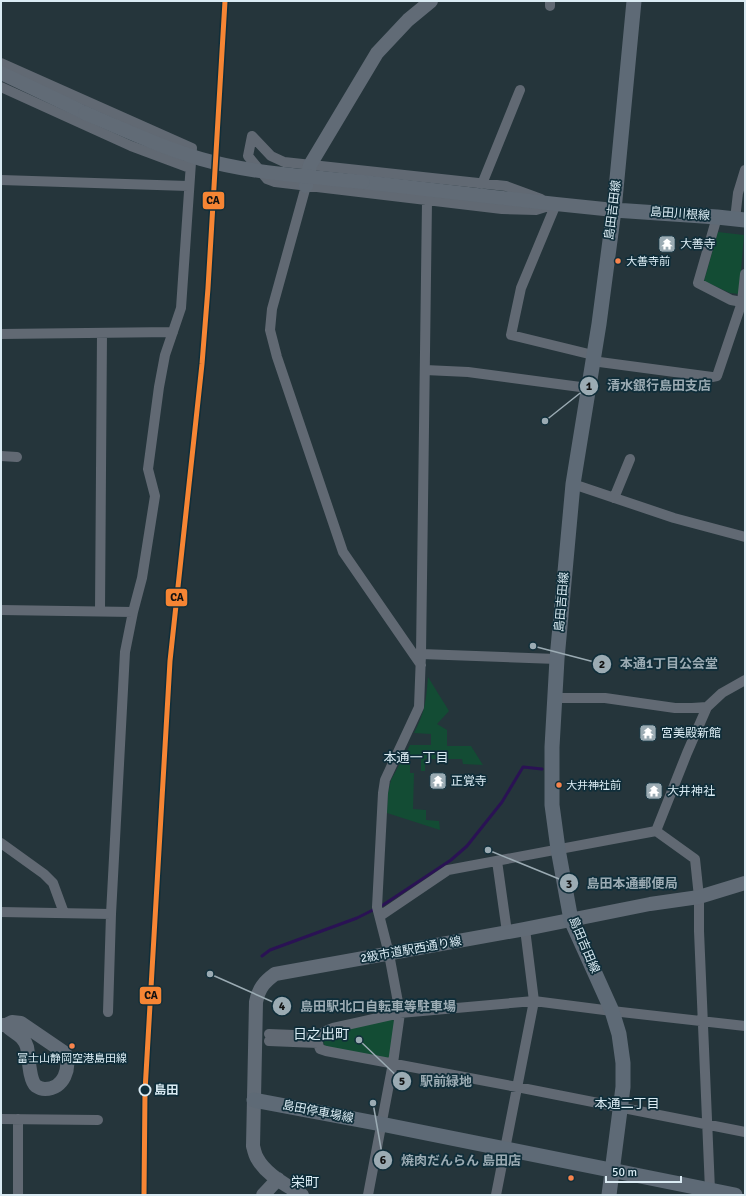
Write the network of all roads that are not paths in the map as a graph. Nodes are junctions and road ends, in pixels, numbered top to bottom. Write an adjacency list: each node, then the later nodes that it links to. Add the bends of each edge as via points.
1 (431, 1): 7 (street, via 408,20 377,53)
2 (634, 1): 17 (main road, 島田吉田線)
3 (1, 63): 8 (street, via 192,148)
4 (1, 74): 16 (street, bridge, via 157,144 202,159 250,169)
5 (1, 86): 8 (street, via 131,146)
6 (520, 90): 11 (street)
7 (310, 165): 11 (street); 13 (street); 13 (street, via 284,162 271,156 252,136 248,156 267,179)
8 (190, 168): 12 (street)
9 (745, 170): 14 (street)
10 (1, 180): 12 (street)
11 (482, 184): 16 (street, via 507,187)
12 (188, 186): 22 (street, via 181,308)
13 (306, 186): 15 (street); 39 (street, via 272,309 270,330 343,552)
14 (741, 193): 19 (street)
15 (427, 201): 16 (street, via 536,210); 26 (street)
16 (556, 204): 17 (street); 25 (street, via 521,288 511,335)
17 (614, 210): 18 (main road, 島田川根線); 25 (main road, 島田吉田線)
18 (717, 217): 19 (main road, 島田川根線); 21 (street, via 698,283 731,300)
19 (740, 219)
20 (745, 274): 21 (street)
21 (742, 302): 25 (street, via 717,376)
22 (173, 332): 23 (street); 36 (street, via 165,355 159,387 148,469 155,496 142,578)
23 (102, 333): 24 (street); 35 (street)
24 (1, 334)
25 (593, 358): 27 (main road, 島田吉田線)
26 (425, 370): 27 (street, via 468,372); 37 (street)
27 (588, 388): 31 (main road, 島田吉田線)
28 (1, 456): 29 (street)
29 (17, 456)
30 (630, 459): 32 (street)
31 (573, 484): 32 (street); 38 (main road, 島田吉田線)
32 (614, 498): 33 (street, via 674,518)
33 (745, 537)
34 (1, 610): 35 (street)
35 (100, 611): 36 (street)
36 (133, 612): 51 (street, via 126,652)
37 (421, 654): 38 (street); 39 (street)
38 (556, 659): 41 (main road, 島田吉田線)
39 (421, 665): 52 (street, via 419,707 385,780 377,907)
40 (745, 680): 42 (street, via 722,693)
41 (555, 698): 42 (street, via 606,698 675,708); 45 (main road, 島田吉田線, via 552,792)
42 (707, 707): 43 (street)
43 (656, 831): 45 (street); 48 (street, via 695,858)
44 (1, 843): 50 (street, via 53,883)
45 (558, 849): 46 (street); 53 (main road, 島田吉田線)
46 (497, 861): 52 (street, via 448,870); 55 (street)
47 (745, 883): 48 (street, 2級市道駅西通り線)
48 (699, 897): 53 (street, 2級市道駅西通り線); 61 (street)
49 (1, 912): 50 (street)
50 (64, 913): 51 (street)
51 (111, 914): 58 (street)
52 (380, 916): 56 (street)
53 (571, 920): 54 (street, 2級市道駅西通り線); 59 (main road, 島田吉田線)
54 (525, 929): 55 (street, 2級市道駅西通り線); 57 (street)
55 (507, 932): 56 (street, 2級市道駅西通り線)
56 (390, 954): 60 (street); 68 (street, 2級市道駅西通り線, via 276,974 265,981 258,992 256,1009)
57 (534, 1001): 59 (street); 60 (street); 67 (street)
58 (108, 1012)
59 (612, 1012): 61 (street); 69 (main road, 島田吉田線, via 619,1034 623,1062)
60 (400, 1014): 65 (street, via 323,1031); 66 (street)
61 (703, 1021): 63 (street); 74 (street)
62 (4, 1025): 62 (street, via 12,1022 21,1023 65,1053 68,1070 59,1084 54,1088 42,1088 32,1082 27,1047 23,1038)
63 (745, 1026)
64 (269, 1038): 65 (street)
65 (318, 1039): 66 (street, via 320,1049 326,1051)
66 (393, 1063): 67 (street); 73 (street)
67 (517, 1087): 69 (street); 76 (street)
68 (254, 1100): 73 (main road, 島田停車場線); 78 (street, via 253,1146 263,1167)
69 (620, 1107): 74 (street); 77 (main road, 島田吉田線)
70 (1, 1119): 71 (street)
71 (18, 1119): 72 (street); 80 (street)
72 (98, 1120)
73 (381, 1124): 76 (main road, 島田停車場線); 83 (street)
74 (707, 1124): 75 (street); 79 (street)
75 (745, 1132)
76 (505, 1149): 77 (main road, 島田停車場線); 84 (street)
77 (612, 1171): 79 (main road, 島田停車場線); 85 (main road, 島田吉田線)
78 (278, 1179): 81 (street); 82 (street)
79 (709, 1193): 86 (main road, 島田停車場線)
80 (18, 1195)
81 (263, 1195)
82 (302, 1195)
83 (368, 1195)
84 (496, 1195)
85 (609, 1195)
86 (735, 1195)

